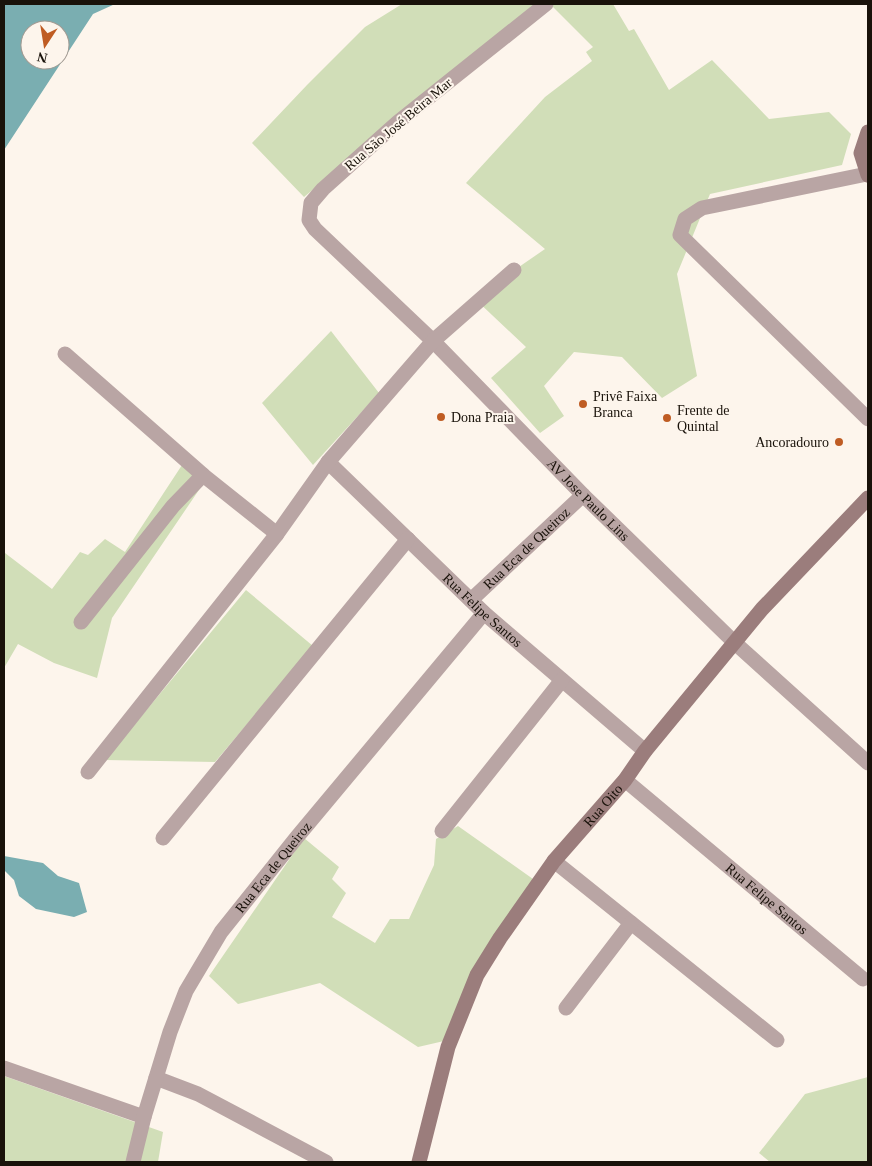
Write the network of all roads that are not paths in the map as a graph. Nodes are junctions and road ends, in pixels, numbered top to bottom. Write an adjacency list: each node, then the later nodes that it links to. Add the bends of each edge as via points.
1 (546, 4): 4 (street, Rua São José Beira Mar, via 398,122 323,189 309,208 309,220)
2 (868, 132): 3 (main road, via 861,153)
3 (868, 174): 8 (street, via 702,208 685,219 680,235)
4 (315, 229): 6 (street, AV Jose Paulo Lins)
5 (514, 270): 6 (street)
6 (433, 342): 9 (street); 11 (street, AV Jose Paulo Lins)
7 (65, 354): 10 (street)
8 (868, 419)
9 (328, 462): 13 (street); 14 (street, Rua Felipe Santos)
10 (202, 475): 13 (street); 17 (street, via 173,506)
11 (583, 495): 15 (street, Rua Eca de Queiroz); 18 (street, AV Jose Paulo Lins)
12 (868, 498): 18 (main road, Rua Oito, via 762,609)
13 (278, 534): 22 (street)
14 (408, 539): 15 (street, Rua Felipe Santos); 25 (street)
15 (471, 600): 16 (street, Rua Felipe Santos)
16 (484, 613): 19 (street, Rua Felipe Santos); 32 (street, Rua Eca de Queiroz, via 221,932 186,991)
17 (81, 622)
18 (735, 643): 20 (main road, Rua Oito); 21 (street, AV Jose Paulo Lins)
19 (562, 680): 20 (street, Rua Felipe Santos); 24 (street)
20 (645, 751): 23 (main road, Rua Oito)
21 (868, 762)
22 (88, 772)
23 (625, 780): 26 (main road, Rua Oito); 28 (street, Rua Felipe Santos)
24 (442, 831)
25 (163, 838)
26 (554, 861): 27 (street); 36 (main road, Rua Oito, via 477,975 448,1047)
27 (631, 924): 29 (street); 30 (street)
28 (863, 979)
29 (566, 1008)
30 (777, 1040)
31 (4, 1068): 33 (street)
32 (156, 1078): 33 (street, Rua Eca de Queiroz); 35 (street, via 198,1094)
33 (144, 1117): 34 (street, Rua Eca de Queiroz)
34 (133, 1162)
35 (326, 1162)
36 (419, 1162)

